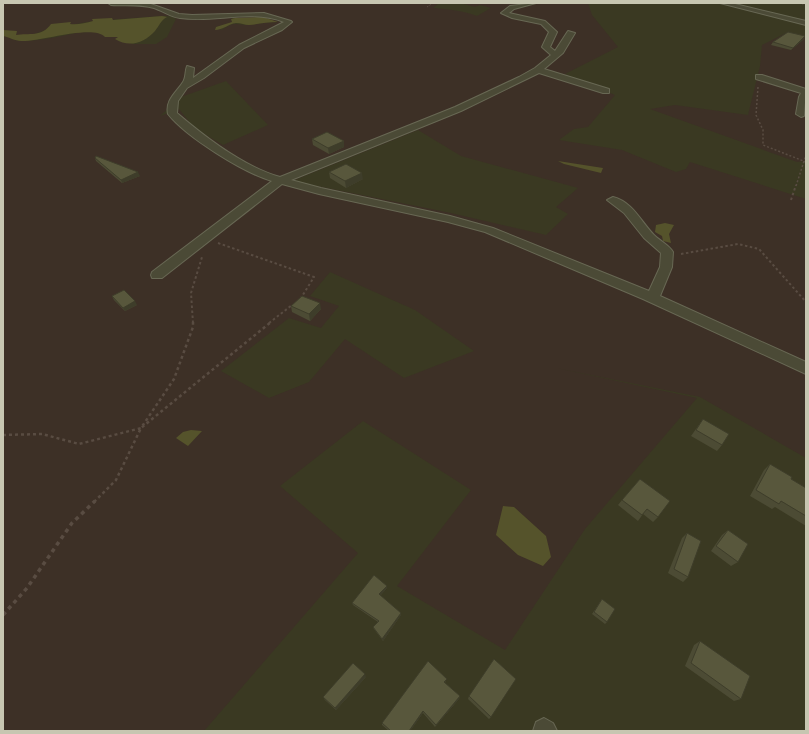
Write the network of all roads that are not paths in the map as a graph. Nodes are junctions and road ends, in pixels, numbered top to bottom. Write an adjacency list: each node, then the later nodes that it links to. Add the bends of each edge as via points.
1 (111, 3): 5 (street, via 153,6)
2 (533, 3): 8 (street, via 512,7 504,13 543,22 552,32 546,47)
3 (723, 3): 6 (street)
4 (177, 9): 5 (street)
5 (170, 13): 12 (street, via 192,17 271,16 288,22 251,40 205,75)
6 (806, 23)
7 (571, 33): 8 (street)
8 (555, 55): 10 (street)
9 (190, 68): 12 (street, via 189,80)
10 (538, 70): 13 (street); 16 (street, via 458,109)
11 (760, 76): 14 (street)
12 (184, 86): 16 (street, via 172,105 173,114 194,132 239,162)
13 (606, 92)
14 (806, 92): 15 (street)
15 (801, 114)
16 (280, 181): 18 (street); 19 (street, via 489,230)
17 (613, 200): 19 (street, via 626,208 638,220 646,234 667,252 666,267)
18 (157, 275)
19 (653, 298): 20 (street)
20 (806, 368)

